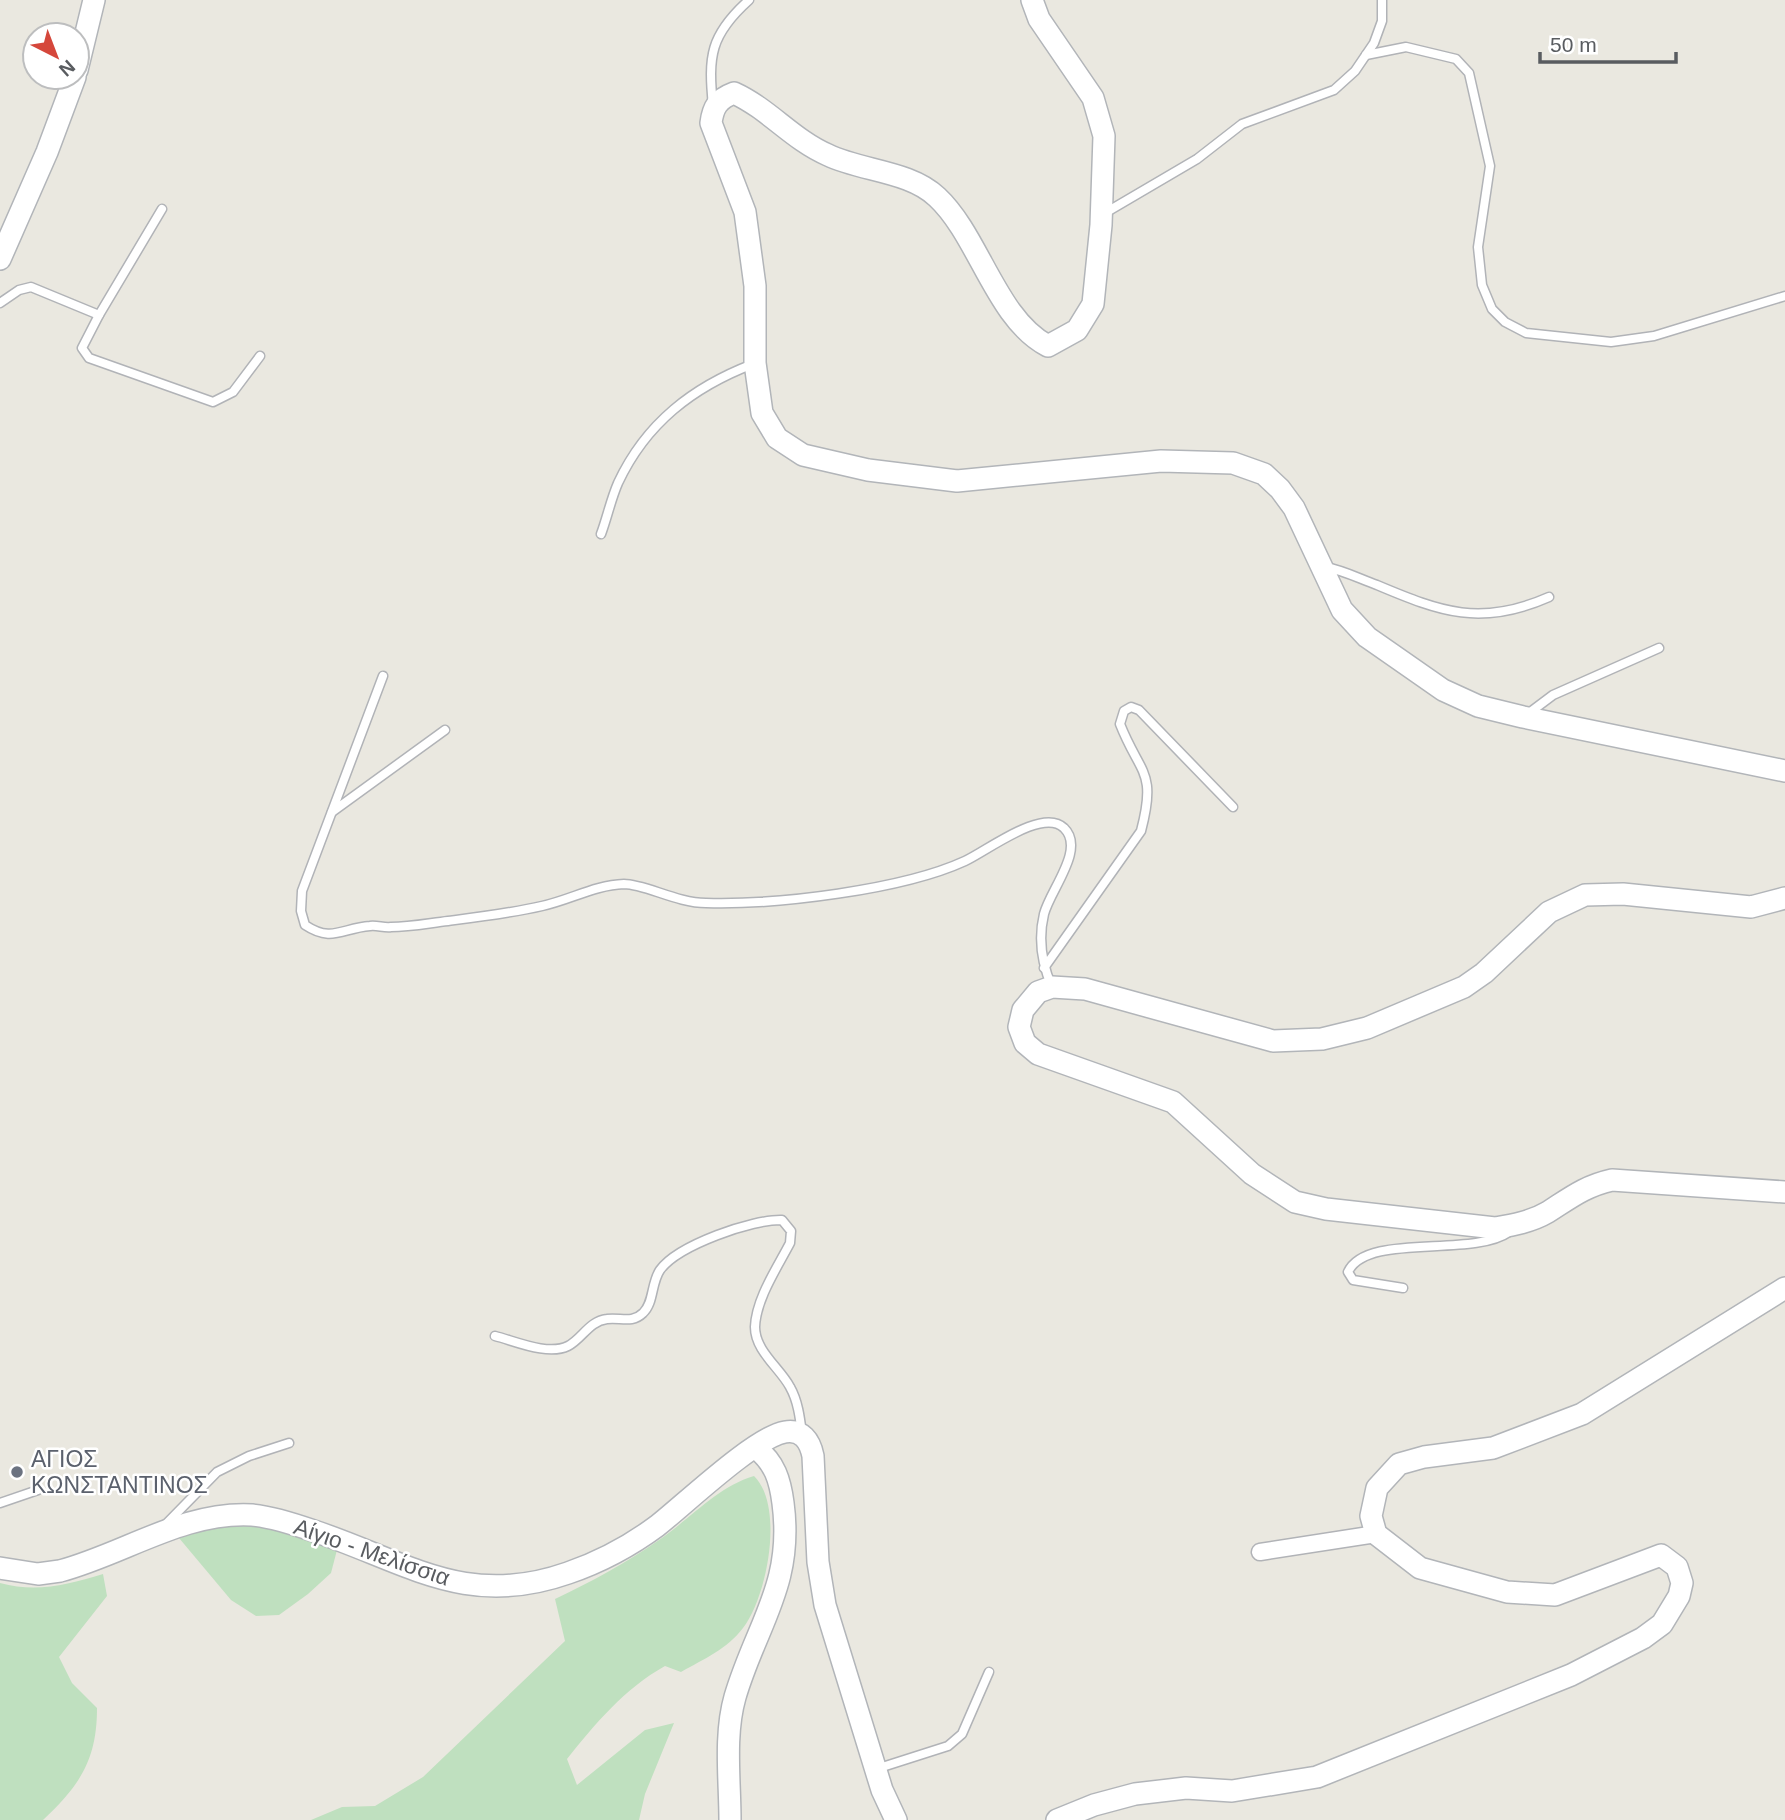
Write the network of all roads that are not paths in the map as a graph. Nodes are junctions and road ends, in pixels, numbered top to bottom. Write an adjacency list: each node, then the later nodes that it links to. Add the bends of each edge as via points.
1 (94, 0): 5 (main road)
2 (750, 0): 8 (lane, via 714,42 709,65)
3 (1032, 0): 10 (main road, via 1039,19 1093,98 1104,136)
4 (1382, 0): 6 (lane, via 1382,21)
5 (89, 21)
6 (1366, 55): 10 (lane, via 1334,90 1242,124 1197,159); 12 (lane, via 1406,47 1456,59 1469,73 1490,166 1478,247 1482,285 1492,309 1505,322 1526,333 1611,342 1654,336)
7 (70, 91): 11 (main road)
8 (713, 108): 10 (main road, via 734,93 830,157 926,187 953,217 1033,338 1048,346 1077,330 1093,304); 16 (main road, via 711,123 745,212 755,286)
9 (162, 209): 14 (lane)
10 (1102, 215)
11 (0, 259)
12 (1785, 296)
13 (0, 303): 14 (lane, via 31,287)
14 (99, 315): 15 (lane, via 82,348 89,358 213,402 233,392)
15 (260, 356)
16 (755, 363): 17 (lane, via 714,379 675,405 618,482); 18 (main road, via 762,413 777,438 803,455 868,470 957,481 1161,461 1233,463 1264,474 1280,489 1294,508)
17 (601, 534)
18 (1319, 566): 19 (lane, via 1465,615 1497,614); 22 (main road, via 1342,610 1367,637 1443,690 1478,706)
19 (1549, 597)
20 (1659, 648): 22 (lane, via 1553,695)
21 (383, 676): 26 (lane)
22 (1523, 717): 24 (main road)
23 (445, 730): 26 (lane)
24 (1785, 771)
25 (1233, 807): 28 (lane, via 1139,710 1131,707 1124,711 1120,724 1147,775 1148,805 1142,831)
26 (332, 812): 28 (lane, via 302,891 305,925 319,934 460,920 543,906 628,884 674,900 706,903 905,883 964,862 1048,820 1061,824 1071,835 1072,848 1045,914 1041,942)
27 (1785, 898): 28 (main road, via 1751,907 1623,894 1576,897 1549,912 1483,973 1455,992 1367,1028 1322,1039 1273,1041)
28 (1048, 977): 30 (main road, via 1023,1010 1019,1027 1025,1043 1038,1054 1173,1102 1252,1174 1294,1202 1494,1228)
29 (1785, 1192): 30 (main road, via 1612,1180 1590,1185)
30 (1520, 1224): 31 (lane, via 1486,1244 1396,1248 1368,1256 1348,1272 1353,1280)
31 (1402, 1288)
32 (1785, 1288): 39 (main road, via 1582,1414 1493,1448 1399,1464 1377,1488 1371,1516)
33 (495, 1336): 34 (lane, via 550,1350 568,1346 590,1326 607,1319 628,1321 643,1313 651,1300 652,1282 663,1266 682,1253 764,1219 782,1220 792,1231 790,1243 758,1312 755,1329 759,1345 790,1386)
34 (803, 1435): 36 (main road, Αίγιο - Μελίσσια, via 788,1431); 44 (main road, via 813,1456 818,1562 825,1605)
35 (289, 1443): 40 (lane, via 217,1472)
36 (756, 1448): 40 (main road, Αίγιο - Μελίσσια, via 657,1526 608,1556 519,1586 440,1580 336,1538 267,1517 215,1516); 45 (main road, via 771,1462 780,1482 786,1543 772,1604 732,1709)
37 (38, 1490): 38 (lane)
38 (0, 1503)
39 (1376, 1534): 41 (street); 47 (main road, via 1420,1568 1507,1592 1555,1595 1661,1555 1677,1567 1682,1583 1662,1624 1643,1638 1496,1707 1317,1777 1232,1791 1186,1788 1135,1794)
40 (155, 1536): 42 (main road, Αίγιο - Μελίσσια, via 60,1571 38,1574)
41 (1260, 1552)
42 (0, 1568)
43 (989, 1672): 44 (lane, via 962,1734 948,1746)
44 (876, 1770): 46 (main road)
45 (730, 1820)
46 (896, 1820)
47 (1057, 1820)

